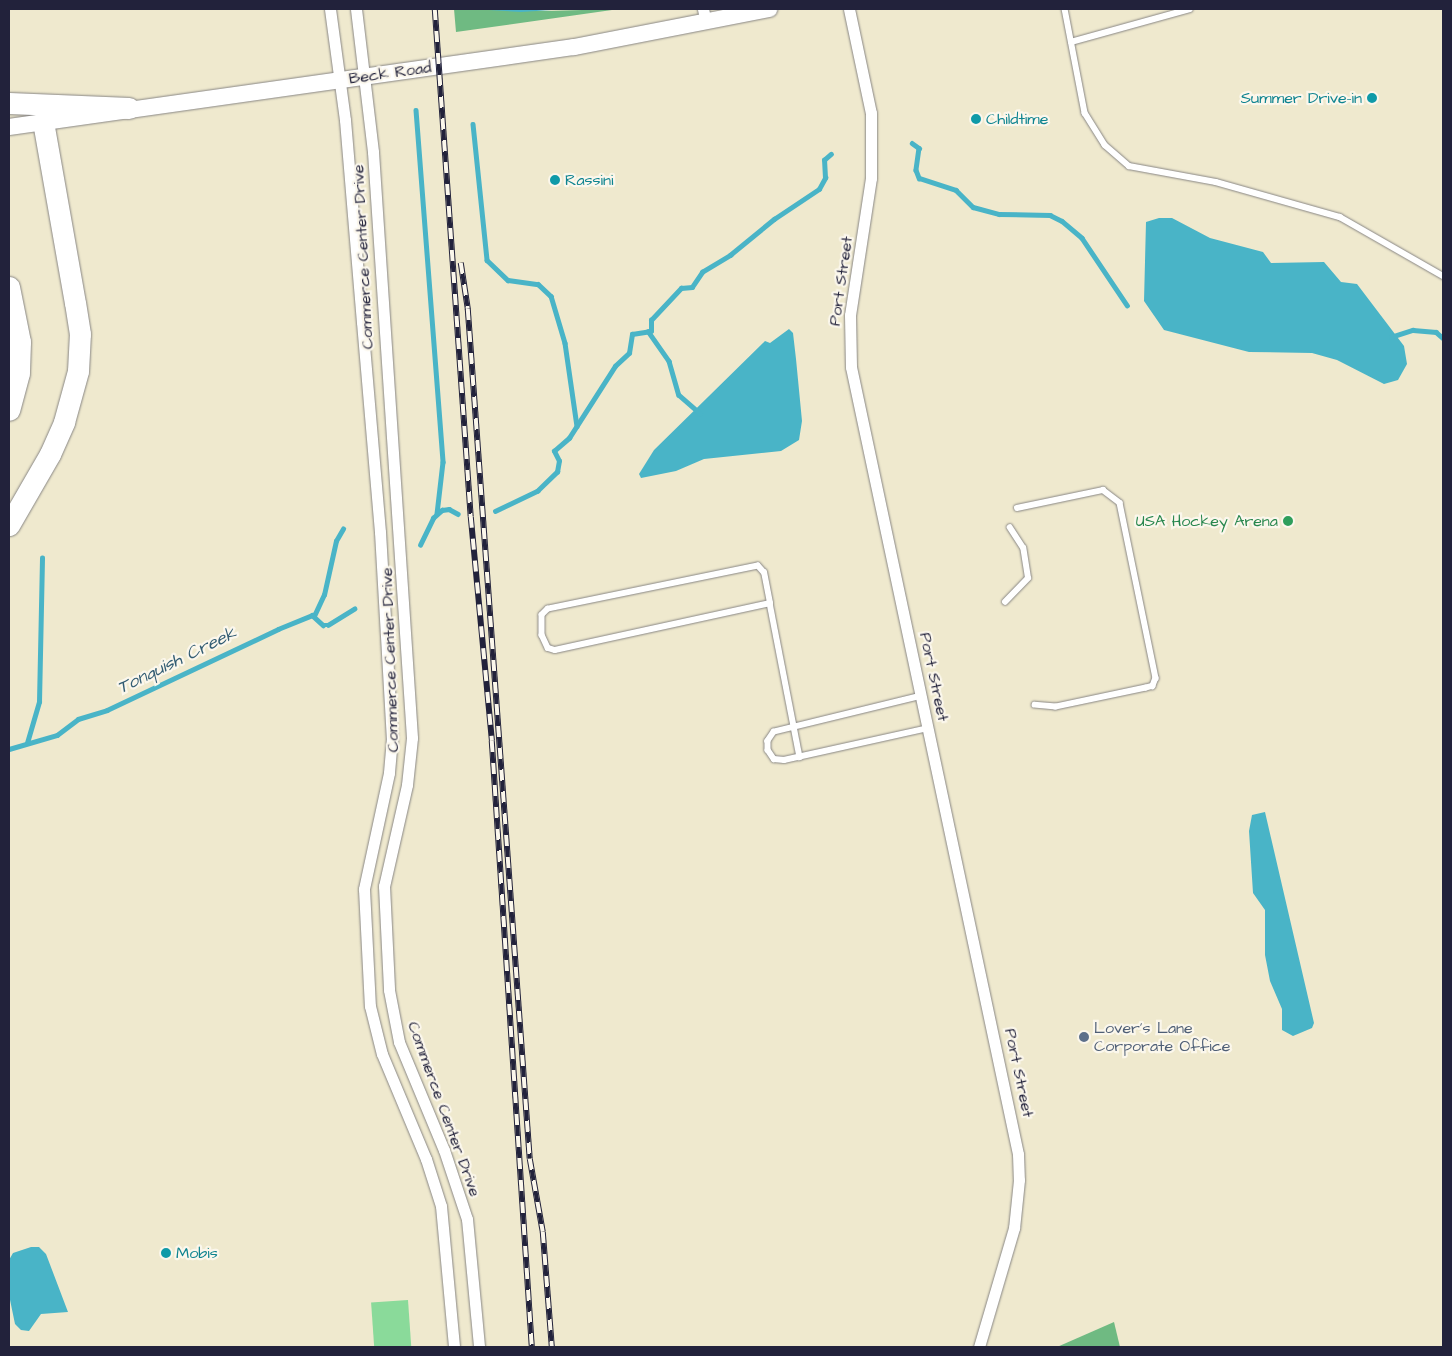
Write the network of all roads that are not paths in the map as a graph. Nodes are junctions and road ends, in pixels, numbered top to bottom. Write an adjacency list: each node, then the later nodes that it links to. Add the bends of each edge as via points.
1 (330, 9): 10 (street, Commerce Center Drive)
2 (356, 9): 9 (street, Commerce Center Drive)
3 (769, 9): 7 (main road, Beck Road)
4 (849, 9): 25 (street, Port Street, via 870,113 872,178 850,314 852,367)
5 (1065, 9): 8 (lane)
6 (1190, 9): 8 (lane)
7 (704, 15): 9 (main road, Beck Road, via 574,47)
8 (1070, 42): 15 (lane, via 1081,101 1090,127 1104,145 1129,166 1216,182 1324,211)
9 (366, 76): 10 (main road, Beck Road); 21 (street, Commerce Center Drive)
10 (339, 80): 12 (main road, Beck Road); 22 (street, Commerce Center Drive)
11 (9, 103): 12 (highway)
12 (128, 108): 13 (main road, Beck Road)
13 (43, 122): 14 (main road, Beck Road); 19 (highway, via 76,303 80,334 78,371 64,422 50,454)
14 (9, 126)
15 (1443, 276)
16 (9, 287): 17 (highway, via 20,342 19,373)
17 (9, 410)
18 (1017, 508): 26 (lane, via 1103,490 1120,502 1156,678 1153,686 1146,688 1056,707)
19 (9, 525)
20 (1010, 528): 23 (lane, via 1023,548 1028,578)
21 (400, 531): 22 (street); 31 (street, Commerce Center Drive, via 412,738 407,785 384,886 389,990 399,1042 444,1150 467,1219)
22 (380, 532): 30 (street, Commerce Center Drive, via 392,738 364,889 370,1006 382,1054 442,1206)
23 (1006, 602)
24 (770, 603): 24 (lane, via 555,650 548,648 542,635 542,615 548,609 758,566 764,573); 27 (lane)
25 (922, 696): 27 (lane); 28 (street, Port Street)
26 (1035, 705)
27 (795, 727): 29 (lane); 29 (lane, via 774,732 768,741 768,750 774,759)
28 (928, 728): 29 (lane); 32 (street, Port Street, via 1018,1154 1014,1228)
29 (800, 757)
30 (454, 1347)
31 (479, 1347)
32 (979, 1347)

